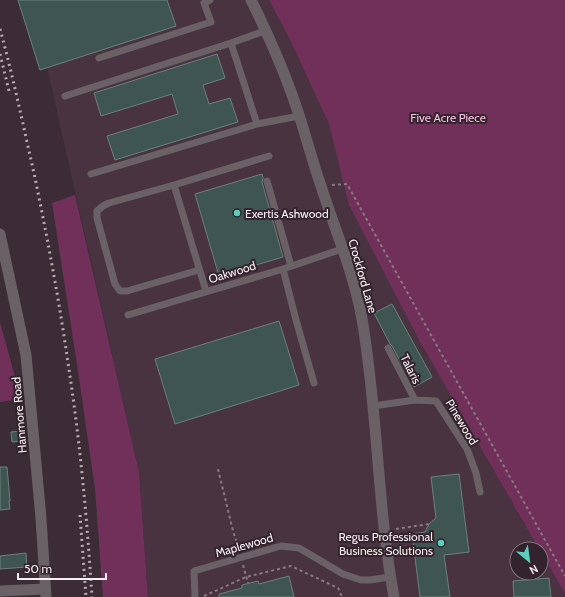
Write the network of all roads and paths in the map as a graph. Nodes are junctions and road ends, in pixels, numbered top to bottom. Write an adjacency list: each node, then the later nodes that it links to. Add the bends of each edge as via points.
1 (251, 0): 3 (street, Crockford Lane)
2 (206, 1): 5 (lane, via 211,22)
3 (267, 30): 4 (lane); 7 (street, Crockford Lane)
4 (231, 43): 6 (lane); 8 (lane)
5 (99, 58)
6 (65, 96)
7 (299, 116): 8 (lane); 13 (street, Crockford Lane)
8 (257, 124): 10 (lane)
9 (268, 156): 12 (lane)
10 (91, 174)
11 (267, 181): 16 (lane)
12 (174, 185): 18 (lane); 18 (lane, via 109,203 97,211 115,284 120,291 127,291)
13 (321, 186): 15 (street, Crockford Lane); 30 (path, via 347,184)
14 (0, 234): 35 (street, Hanmore Road, via 26,355)
15 (342, 249): 16 (lane, Oakwood); 24 (street, Crockford Lane, via 362,318)
16 (291, 266): 17 (lane, Oakwood)
17 (283, 268): 19 (lane, Oakwood); 22 (lane)
18 (200, 270): 19 (lane)
19 (206, 292): 20 (lane, Oakwood)
20 (128, 314)
21 (388, 348): 23 (lane, Talaris)
22 (314, 383)
23 (415, 400): 24 (lane, Pinewood); 26 (lane, Pinewood, via 436,401 467,449)
24 (373, 406): 28 (street, Crockford Lane)
25 (218, 469): 29 (path)
26 (480, 492)
27 (429, 524): 28 (path)
28 (384, 530): 32 (street, Crockford Lane)
29 (241, 557): 31 (path); 32 (lane, Maplewood, via 281,546 299,548 343,574 361,580); 36 (lane, Maplewood, via 194,571)
30 (565, 576)
31 (246, 577): 33 (path); 37 (path); 38 (path, via 291,566 338,588)
32 (390, 577): 39 (street, Crockford Lane)
33 (248, 584)
34 (0, 591): 35 (street)
35 (45, 593)
36 (195, 597)
37 (204, 597)
38 (342, 597)
39 (394, 597)

